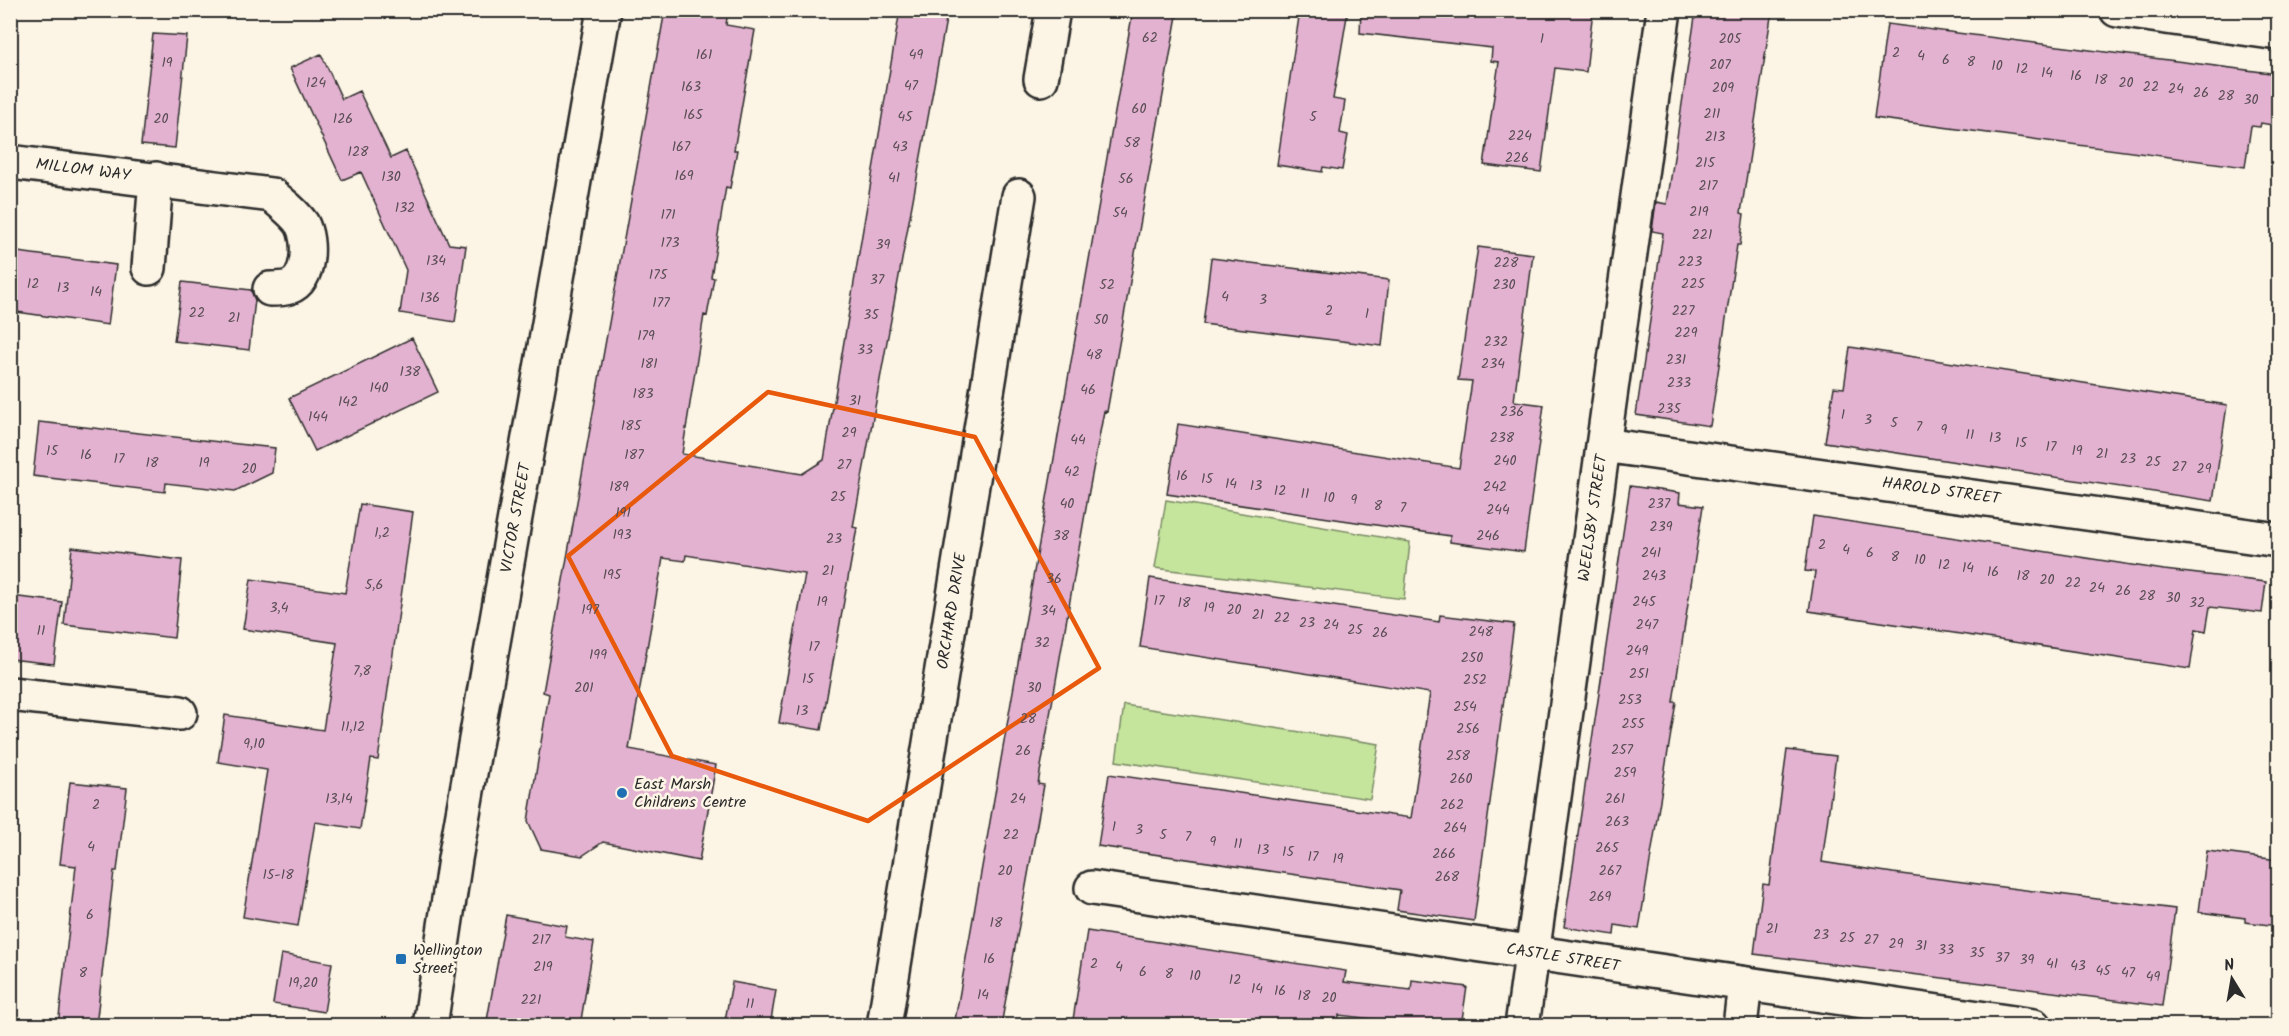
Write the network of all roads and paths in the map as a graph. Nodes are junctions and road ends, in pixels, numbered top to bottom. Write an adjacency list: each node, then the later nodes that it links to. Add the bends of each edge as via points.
1 (604, 10): 19 (street, VICTOR STREET, via 455,859)
2 (1053, 10): 6 (street)
3 (1664, 10): 12 (street, WEELSBY STREET)
4 (2117, 10): 5 (street)
5 (2278, 33)
6 (1041, 79)
7 (10, 162): 8 (street, MILLOM WAY)
8 (156, 179): 10 (street); 11 (street, MILLOM WAY, via 272,195 292,211 303,225 308,243 306,261 301,277 290,287)
9 (1019, 196): 20 (street, ORCHARD DRIVE)
10 (149, 268)
11 (270, 290)
12 (1603, 445): 13 (street, HAROLD STREET); 17 (street, WEELSBY STREET)
13 (2278, 540)
14 (10, 694): 15 (street)
15 (180, 713)
16 (1092, 888): 17 (street, CASTLE STREET)
17 (1533, 953): 18 (street, CASTLE STREET); 21 (street, WEELSBY STREET)
18 (1745, 984): 22 (street); 23 (street, CASTLE STREET)
19 (430, 1026)
20 (884, 1026)
21 (1522, 1026)
22 (1740, 1026)
23 (2034, 1026)

